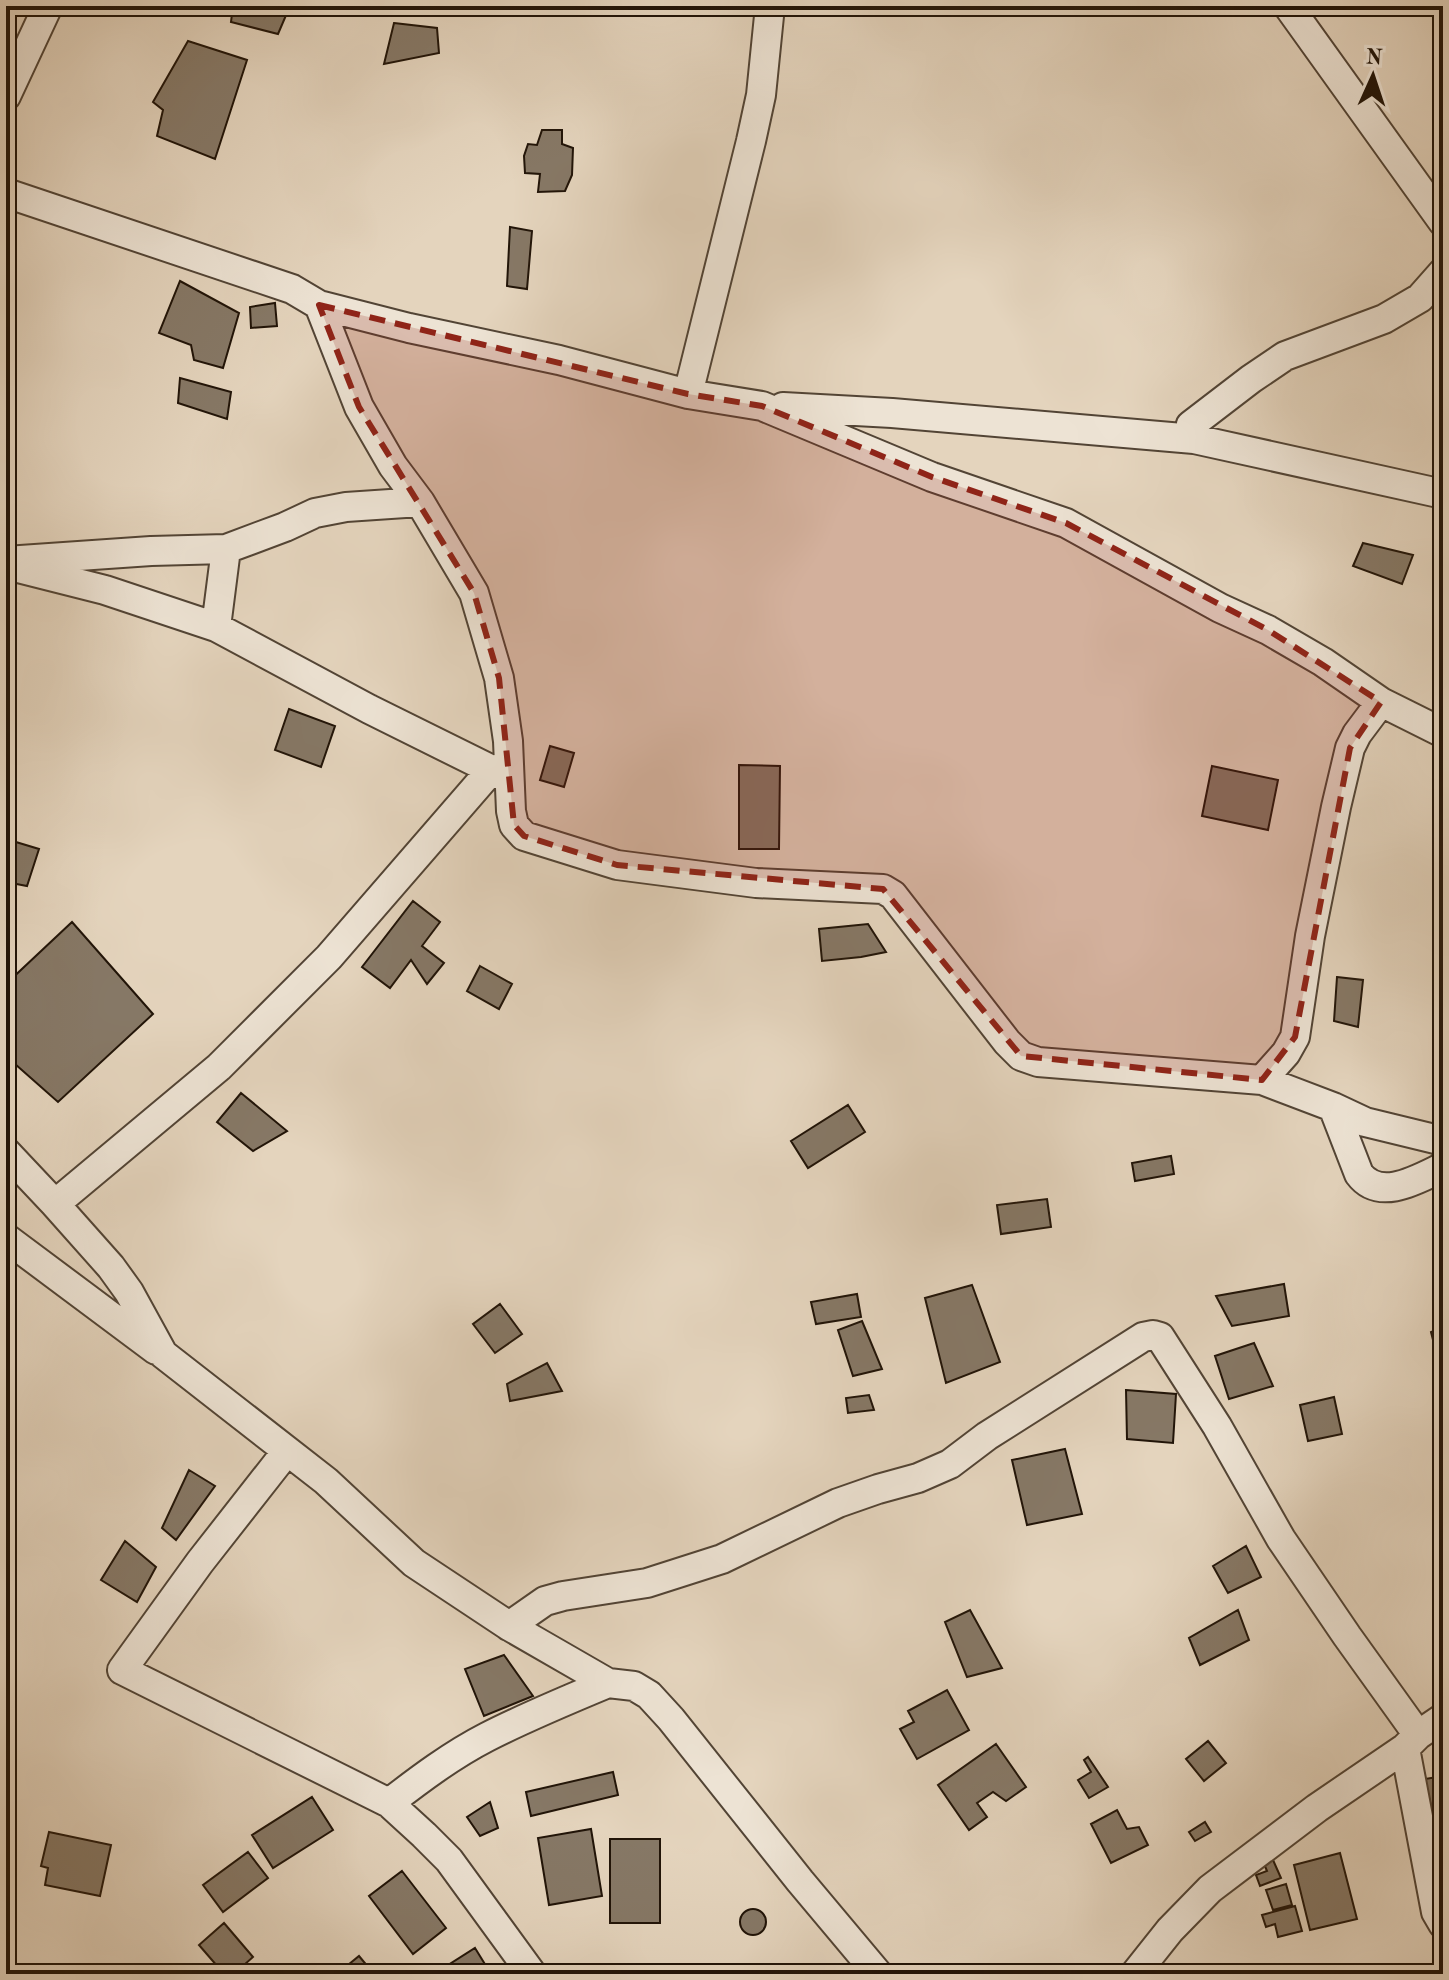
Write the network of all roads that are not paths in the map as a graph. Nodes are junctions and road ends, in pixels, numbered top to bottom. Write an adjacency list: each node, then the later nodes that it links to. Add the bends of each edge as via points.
1 (48, 6): 4 (street)
2 (770, 6): 9 (street, via 761,95)
3 (1288, 6): 6 (street)
4 (6, 96)
5 (6, 193): 8 (street, via 292,289)
6 (1443, 222)
7 (1443, 272): 11 (street, via 1420,298 1384,319 1285,356 1191,425)
8 (319, 305): 9 (street); 13 (street, via 359,407)
9 (688, 394): 10 (street)
10 (762, 406): 11 (street); 17 (street, via 932,477 1066,523 1282,638)
11 (1194, 439): 12 (street)
12 (1443, 494)
13 (420, 502): 14 (street, via 315,513); 19 (street, via 474,593 499,678 508,741)
14 (226, 549): 15 (street); 16 (street)
15 (6, 563): 16 (street)
16 (216, 627): 19 (street)
17 (1381, 702): 18 (street); 20 (street, via 1350,748 1310,936 1295,1037)
18 (1443, 733)
19 (501, 774): 20 (street, via 514,825 524,836 617,865 756,883 883,889 1021,1056 1038,1062); 25 (street, via 219,1067)
20 (1262, 1080): 21 (street)
21 (1333, 1107): 22 (street, via 1365,1122); 24 (street, via 1365,1182 1392,1187)
22 (1443, 1141)
23 (6, 1152): 25 (street)
24 (1443, 1167)
25 (55, 1204): 27 (street, via 129,1292)
26 (6, 1238): 27 (street)
27 (163, 1354): 28 (street)
28 (287, 1451): 29 (street, via 414,1563); 33 (street, via 122,1670)
29 (509, 1626): 30 (street); 32 (street, via 545,1601 647,1583 722,1559 838,1503 950,1464 1153,1335 1160,1337 1217,1426 1281,1539)
30 (608, 1683): 33 (street, via 485,1738); 36 (street, via 634,1686 649,1695)
31 (1443, 1718): 32 (street)
32 (1411, 1741): 34 (street, via 1436,1912); 37 (street, via 1210,1889)
33 (389, 1803): 35 (street, via 449,1860)
34 (1443, 1924)
35 (532, 1974)
36 (878, 1974)
37 (1135, 1974)

